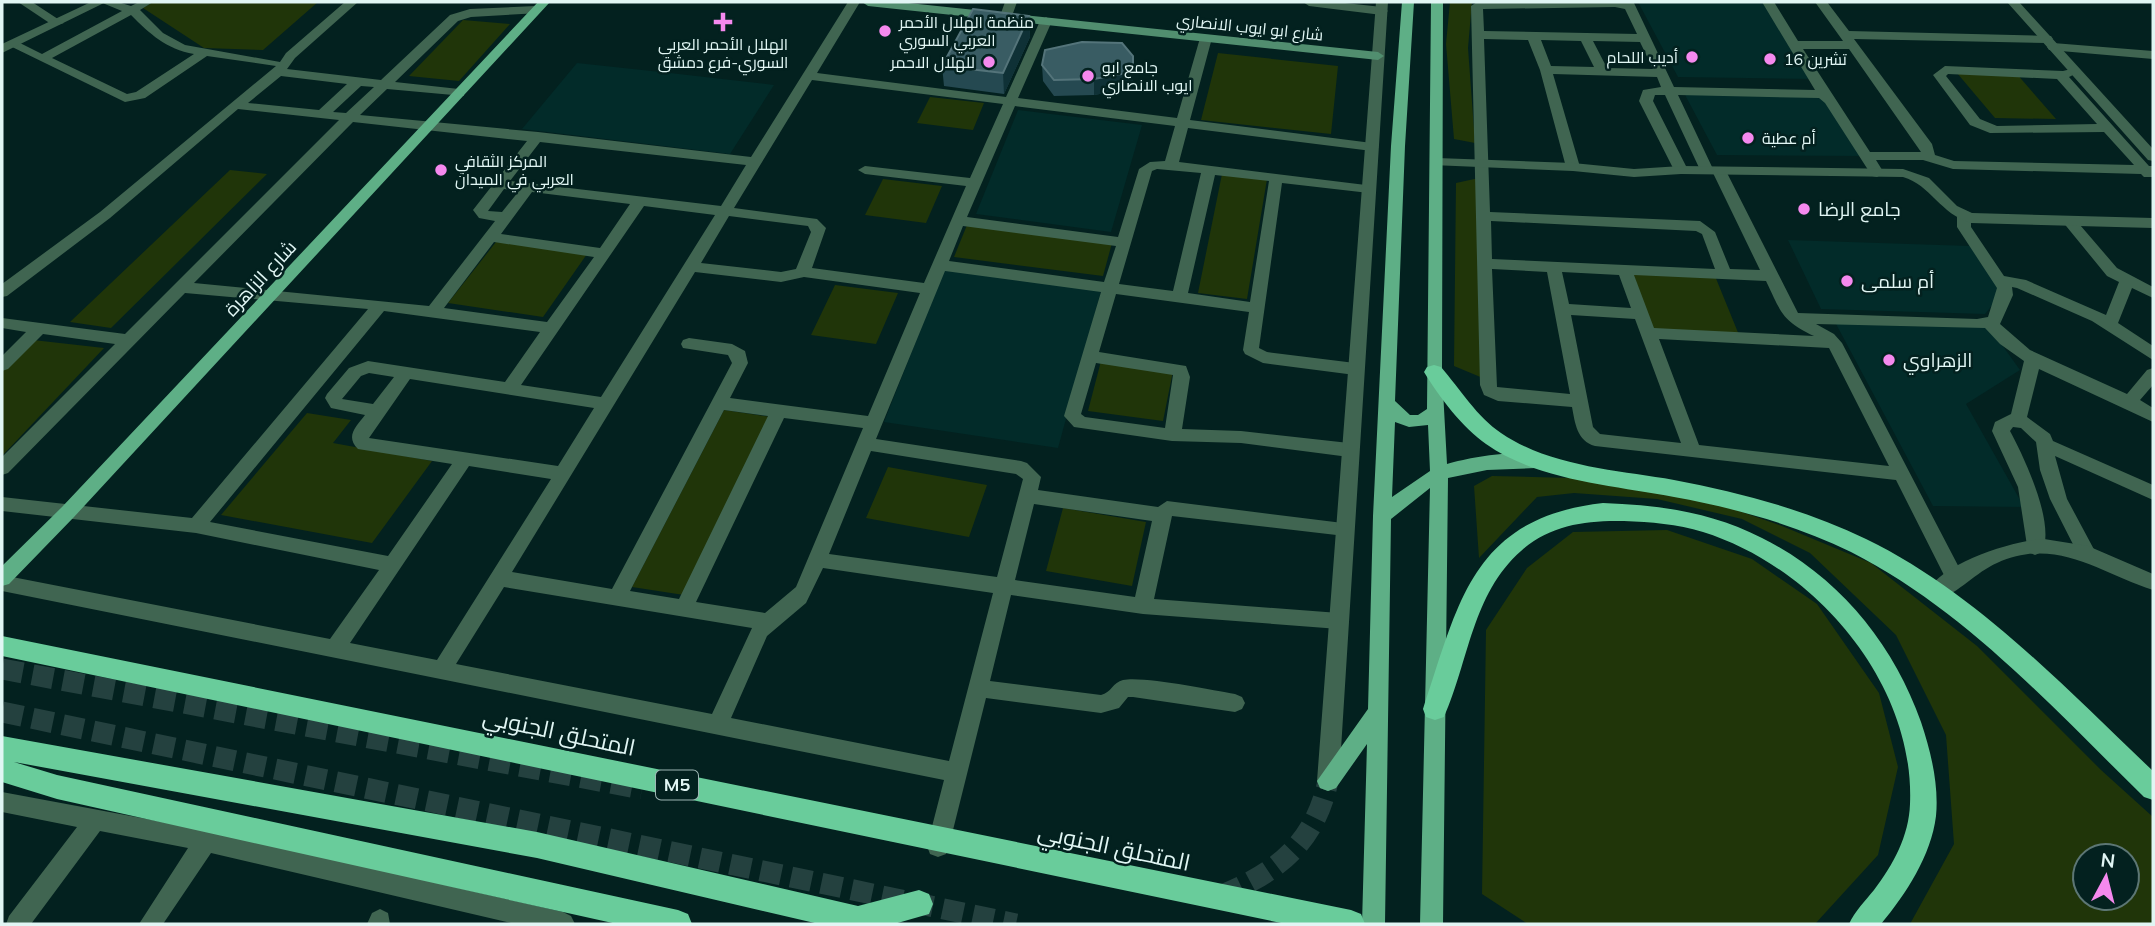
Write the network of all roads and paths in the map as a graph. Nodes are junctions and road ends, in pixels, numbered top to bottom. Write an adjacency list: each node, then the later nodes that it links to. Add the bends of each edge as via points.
1 (24, 2): 21 (street)
2 (100, 2): 21 (street)
3 (106, 2): 18 (street)
4 (147, 2): 18 (street)
5 (352, 2): 35 (street)
6 (854, 2): 40 (street)
7 (869, 2): 19 (main road, شارع ابو ايوب الانصاري)
8 (1011, 2): 19 (street)
9 (1309, 2): 17 (street)
10 (1408, 2): 128 (main road)
11 (1437, 2): 59 (main road)
12 (1768, 2): 29 (street)
13 (1821, 2): 27 (street)
14 (2013, 2): 28 (street)
15 (1624, 3): 22 (street, via 1478,5); 26 (street, via 1630,6)
16 (540, 6): 42 (street, via 459,15); 44 (main road, شارع الزاهرة)
17 (1382, 6): 33 (street)
18 (134, 10): 31 (street, via 159,36); 34 (street)
19 (1006, 16): 20 (main road, شارع ابو ايوب الانصاري)
20 (1046, 21): 25 (main road, شارع ابو ايوب الانصاري); 46 (street)
21 (58, 23): 30 (street)
22 (1477, 35): 23 (street); 60 (street)
23 (1533, 36): 24 (street); 36 (street)
24 (1585, 37): 26 (street); 37 (street)
25 (1206, 38): 33 (main road, شارع ابو ايوب الانصاري); 50 (street)
26 (1644, 38): 38 (street)
27 (1848, 40): 28 (street); 29 (street); 57 (street, via 1927,147)
28 (2050, 43): 32 (street); 39 (street)
29 (1794, 44): 45 (street)
30 (7, 47): 34 (street)
31 (203, 53): 34 (street, via 140,95 125,98); 35 (street)
32 (2153, 55)
33 (1378, 56): 55 (street)
34 (43, 58)
35 (275, 68): 41 (street); 47 (street, via 249,98)
36 (1546, 70): 37 (street); 62 (street)
37 (1602, 71): 38 (street)
38 (1660, 73): 43 (street)
39 (2070, 74): 52 (street, via 2065,80); 52 (street, via 1945,70 1939,75 1980,126 1995,130); 53 (street)
40 (809, 76): 46 (street); 58 (street)
41 (358, 81): 42 (street); 48 (street)
42 (384, 84): 44 (street); 49 (street)
43 (1669, 90): 45 (street); 66 (street, via 1648,93 1646,101); 67 (street)
44 (458, 93): 51 (main road, شارع الزاهرة)
45 (1825, 96): 56 (street)
46 (1010, 101): 50 (street); 70 (street)
47 (235, 105): 48 (street); 98 (street, via 105,215)
48 (322, 115): 49 (street)
49 (349, 118): 51 (street); 95 (street)
50 (1183, 123): 55 (street); 61 (street)
51 (426, 127): 54 (street); 100 (main road, شارع الزاهرة)
52 (2108, 128): 53 (street); 63 (street)
53 (2127, 128): 63 (street)
54 (538, 136): 58 (street); 71 (street)
55 (1372, 147): 73 (street)
56 (1866, 156): 57 (street); 68 (street)
57 (1929, 158): 63 (street, via 1948,165)
58 (756, 162): 75 (street)
59 (1437, 162): 60 (street); 122 (main road)
60 (1480, 163): 62 (street); 76 (street)
61 (1171, 165): 65 (street); 83 (street, via 1155,165 1143,172)
62 (1579, 167): 66 (street, via 1634,173)
63 (2151, 169)
64 (865, 170): 70 (street)
65 (1209, 170): 69 (street); 101 (street)
66 (1681, 170): 67 (street)
67 (1713, 171): 68 (street); 92 (street)
68 (1877, 173): 77 (street, via 1910,174 1924,180)
69 (1276, 178): 73 (street); 103 (street)
70 (975, 183): 79 (street)
71 (500, 184): 72 (street); 78 (street, via 480,210 484,215)
72 (529, 187): 74 (street); 78 (street)
73 (1369, 189): 121 (street)
74 (640, 201): 75 (street); 84 (street)
75 (725, 211): 87 (street); 90 (street, via 817,225)
76 (1482, 216): 85 (street); 91 (street, via 1700,226 1708,232)
77 (1964, 217): 80 (street); 93 (street, via 1966,231)
78 (506, 218): 82 (street)
79 (958, 221): 83 (street); 86 (street)
80 (2069, 221): 81 (street); 94 (street, via 2112,272)
81 (2153, 223)
82 (491, 237): 84 (street); 105 (street)
83 (1124, 242): 96 (street)
84 (603, 253): 111 (street)
85 (1484, 264): 88 (street); 126 (street, via 1490,391 1503,396)
86 (939, 265): 96 (street); 97 (street)
87 (691, 267): 90 (street, via 781,277); 130 (street)
88 (1554, 268): 89 (street); 104 (street)
89 (1625, 271): 91 (street); 106 (street)
90 (804, 272): 97 (street)
91 (1725, 275): 92 (street)
92 (1771, 276): 107 (street)
93 (2001, 280): 109 (street, via 2005,295 1996,318); 110 (street, via 2021,284)
94 (2127, 281): 99 (street); 110 (street)
95 (181, 287): 100 (street); 114 (street)
96 (1110, 288): 101 (street); 118 (street)
97 (929, 289): 136 (street)
98 (2, 292)
99 (2153, 293)
100 (269, 297): 102 (street); 153 (main road, شارع الزاهرة)
101 (1179, 298): 103 (street)
102 (380, 305): 105 (street); 156 (street)
103 (1256, 308): 121 (street, via 1250,346 1254,353)
104 (1562, 309): 106 (street); 126 (street)
105 (433, 312): 111 (street)
106 (1641, 314): 113 (street)
107 (1792, 317): 109 (street); 115 (street)
108 (2, 323): 112 (street)
109 (1989, 323): 119 (street, via 2003,339)
110 (2110, 323): 117 (street)
111 (551, 328): 125 (street)
112 (38, 330): 114 (street); 120 (street)
113 (1648, 333): 115 (street); 141 (street)
114 (128, 340): 144 (street)
115 (1833, 342): 147 (street)
116 (689, 344): 129 (street, via 740,355)
117 (2153, 354)
118 (1088, 356): 137 (street, via 1180,370); 137 (street, via 1073,419)
119 (2033, 359): 127 (street); 135 (street)
120 (2, 365)
121 (1355, 369): 140 (street)
122 (1434, 372): 133 (main road); 143 (highway, via 1494,439)
123 (406, 373): 125 (street); 131 (street); 131 (street, via 363,368 352,374 333,398 337,404)
124 (2153, 374): 127 (street)
125 (509, 389): 130 (street)
126 (1580, 401): 141 (street, via 1585,430 1595,440)
127 (2130, 401): 134 (street)
128 (1387, 402): 133 (main road, via 1405,421 1423,421); 155 (main road)
129 (720, 403): 132 (street); 168 (street)
130 (607, 404): 146 (street)
131 (377, 411): 142 (street, via 360,434 364,444)
132 (779, 411): 136 (street); 170 (street)
133 (1436, 411): 145 (main road)
134 (2153, 416)
135 (2018, 421): 139 (street, via 2041,433); 151 (street, via 2004,422 2001,431 2025,477)
136 (873, 423): 138 (street)
137 (1172, 435): 140 (street)
138 (865, 444): 149 (street, via 1021,468 1032,477); 160 (street)
139 (2045, 444): 148 (street); 152 (street, via 2046,467)
140 (1349, 450): 157 (street)
141 (1693, 452): 147 (street)
142 (465, 460): 146 (street); 161 (street)
143 (1535, 461): 145 (main road, via 1484,462); 167 (highway, via 1758,508 1858,546)
144 (2, 468)
145 (1438, 472): 155 (main road); 179 (main road)
146 (565, 474): 163 (street)
147 (1902, 474): 162 (street)
148 (2153, 493)
149 (1028, 496): 154 (street); 166 (street)
150 (2, 504): 153 (street)
151 (2032, 504): 152 (street); 158 (street)
152 (2062, 509): 159 (street)
153 (68, 512): 156 (street); 164 (main road, شارع الزاهرة)
154 (1162, 515): 157 (street, via 1171,507); 169 (street)
155 (1382, 516): 178 (main road)
156 (195, 526): 161 (street)
157 (1345, 529): 171 (street)
158 (2035, 547): 159 (street); 162 (street, via 1999,551)
159 (2088, 555): 165 (street)
160 (817, 560): 166 (street); 172 (street, via 796,602)
161 (394, 565): 174 (street)
162 (1955, 577): 167 (street)
163 (499, 579): 168 (street); 175 (street)
164 (2, 580): 174 (street)
165 (2153, 582)
166 (1005, 586): 169 (street); 176 (street)
167 (1937, 592): 185 (highway)
168 (617, 598): 170 (street)
169 (1143, 606): 171 (street)
170 (684, 608): 172 (street)
171 (1339, 621): 184 (street)
172 (767, 622): 180 (street)
173 (2, 646): 197 (highway, المتحلق الجنوبي / M5)
174 (334, 650): 175 (street)
175 (442, 670): 180 (street)
176 (978, 688): 177 (street, via 1101,705 1112,702 1123,689 1133,688); 183 (street)
177 (1235, 703)
178 (1380, 709): 184 (main road); 198 (main road)
179 (1435, 709): 199 (main road); 200 (highway, via 1474,598 1511,546 1542,525 1579,514 1665,515 1756,545 1838,604 1894,682 1912,727 1922,773 1922,822 1907,866)
180 (718, 725): 183 (street)
181 (2, 748): 196 (highway, via 537,845)
182 (2, 770): 194 (highway, via 57,787)
183 (956, 772): 189 (street)
184 (1328, 781)
185 (2153, 788)
186 (2, 802): 187 (street)
187 (94, 822): 188 (street); 191 (street)
188 (206, 841): 192 (street); 193 (street)
189 (938, 846)
190 (919, 904): 195 (highway)
191 (17, 924)
192 (150, 924)
193 (563, 924)
194 (678, 924)
195 (842, 924)
196 (877, 924)
197 (1351, 924)
198 (1374, 924)
199 (1432, 924)
200 (1863, 924)

